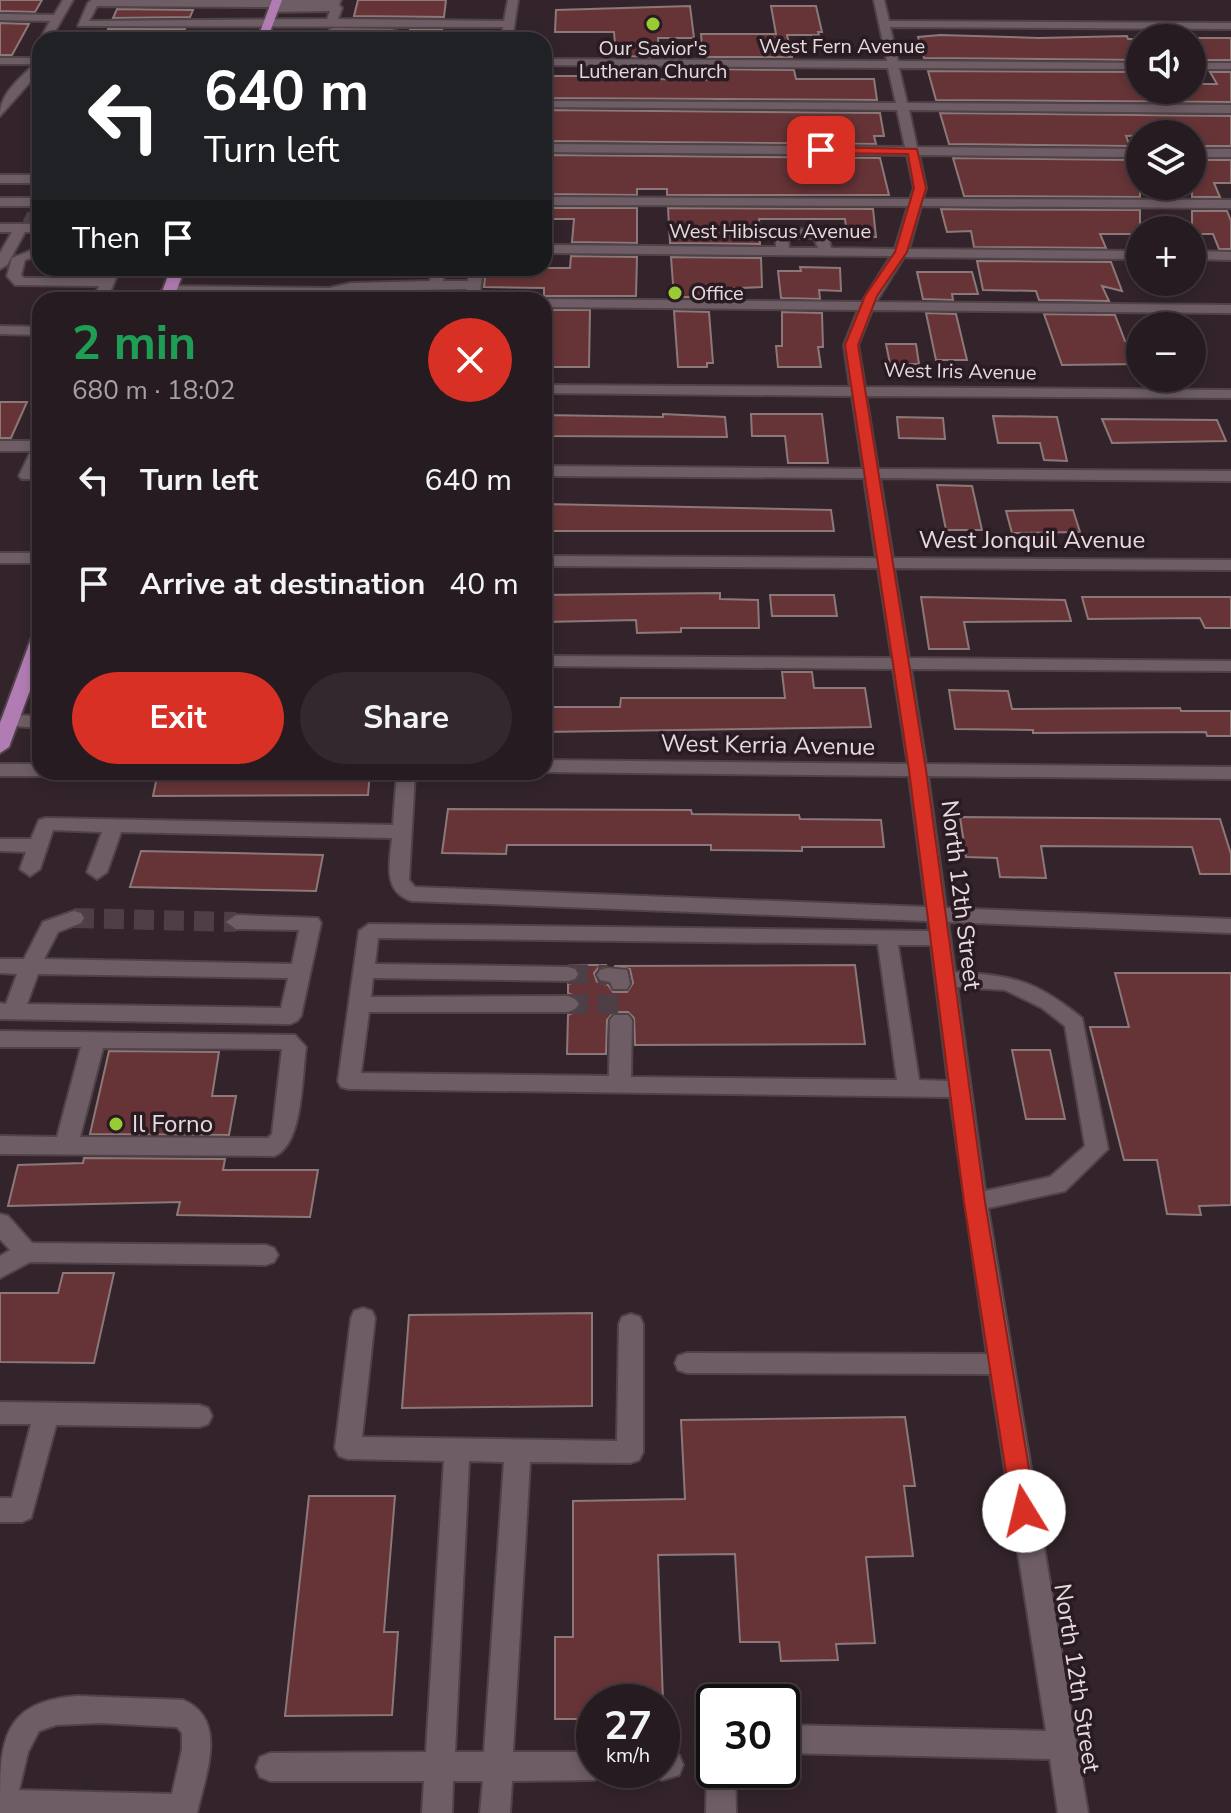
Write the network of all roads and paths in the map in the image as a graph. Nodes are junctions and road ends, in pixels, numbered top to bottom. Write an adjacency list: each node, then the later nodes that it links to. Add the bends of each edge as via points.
1 (68, 0): 9 (street)
2 (513, 0): 20 (street)
3 (879, 0): 14 (street, North 12th Street)
4 (232, 4): 5 (street); 10 (street); 13 (street, via 93,3)
5 (275, 5): 6 (street); 17 (main road)
6 (341, 6): 11 (street)
7 (423, 9): 12 (street)
8 (0, 17): 9 (street)
9 (56, 21): 13 (street); 16 (street)
10 (225, 22): 13 (street); 17 (street)
11 (331, 22): 12 (street); 17 (street)
12 (419, 23): 20 (street)
13 (82, 24)
14 (884, 24): 15 (street); 24 (street, North 12th Street)
15 (1231, 26)
16 (50, 32)
17 (265, 32)
18 (334, 32): 19 (street)
19 (393, 32)
20 (508, 32)
21 (0, 61): 22 (street)
22 (32, 62)
23 (552, 62): 24 (street, West Fern Avenue)
24 (894, 64): 25 (street, West Fern Avenue); 30 (street, North 12th Street)
25 (1126, 66)
26 (1206, 66): 27 (street)
27 (1231, 66)
28 (32, 69): 32 (street)
29 (552, 104): 30 (street)
30 (903, 107): 31 (street); 34 (street, North 12th Street)
31 (1231, 109)
32 (0, 112)
33 (552, 148): 34 (street)
34 (913, 151): 35 (street); 42 (street, North 12th Street, via 920,188)
35 (1126, 153)
36 (1206, 153): 37 (street)
37 (1231, 153)
38 (0, 179): 39 (street)
39 (32, 179)
40 (552, 201): 42 (street)
41 (0, 202): 44 (street)
42 (916, 203): 43 (street); 51 (street, North 12th Street)
43 (1231, 204)
44 (32, 219)
45 (32, 222): 47 (street)
46 (32, 225): 48 (street)
47 (0, 228)
48 (8, 249): 50 (street); 56 (street)
49 (552, 249): 51 (street, West Hibiscus Avenue)
50 (32, 250)
51 (901, 252): 53 (street, West Hibiscus Avenue); 69 (street, North 12th Street)
52 (32, 253): 61 (street, via 19,258 14,276 20,282)
53 (1126, 255)
54 (1206, 255): 55 (street)
55 (1231, 256)
56 (0, 265)
57 (110, 276): 61 (street)
58 (400, 276): 64 (street)
59 (438, 276): 62 (street)
60 (475, 276): 63 (street)
61 (107, 282): 65 (street)
62 (436, 285): 63 (street); 64 (street)
63 (474, 285): 67 (street)
64 (397, 286): 66 (street)
65 (103, 292)
66 (338, 292)
67 (473, 292)
68 (552, 303): 69 (street)
69 (867, 305): 70 (street); 74 (street, North 12th Street, via 851,345)
70 (1231, 309)
71 (0, 330): 72 (street)
72 (32, 331)
73 (552, 389): 74 (street, West Iris Avenue)
74 (858, 390): 75 (street, West Iris Avenue); 80 (street, North 12th Street)
75 (1231, 394)
76 (0, 446): 77 (street)
77 (32, 447)
78 (32, 465): 81 (street)
79 (552, 471): 80 (street)
80 (871, 473): 82 (street); 86 (street, North 12th Street)
81 (27, 476)
82 (1231, 476)
83 (0, 558): 84 (street)
84 (32, 558)
85 (552, 561): 86 (street, West Jonquil Avenue)
86 (885, 563): 87 (street, West Jonquil Avenue); 90 (street, North 12th Street)
87 (1231, 565)
88 (32, 661): 92 (main road)
89 (552, 661): 90 (street)
90 (901, 664): 91 (street); 98 (street, North 12th Street)
91 (1231, 666)
92 (17, 701): 93 (street); 94 (main road)
93 (32, 715)
94 (0, 747)
95 (552, 766): 98 (street, West Kerria Avenue)
96 (0, 770): 97 (street)
97 (32, 770)
98 (918, 770): 99 (street, West Kerria Avenue); 107 (street, North 12th Street)
99 (1231, 773)
100 (405, 780): 102 (street)
101 (114, 826): 102 (street); 104 (street, via 46,824); 106 (street)
102 (402, 832): 107 (street, via 399,880 412,894)
103 (0, 845): 104 (street)
104 (38, 846): 105 (street)
105 (30, 869)
106 (97, 872)
107 (937, 913): 110 (street); 112 (street, North 12th Street)
108 (74, 918): 114 (street, via 50,927)
109 (236, 922): 115 (street, via 311,923)
110 (1231, 926)
111 (887, 937): 112 (street); 116 (street, via 369,931); 126 (street)
112 (940, 938): 118 (street, North 12th Street)
113 (0, 966): 114 (street)
114 (30, 967): 115 (street); 121 (street)
115 (300, 971): 121 (street, via 290,1016)
116 (363, 971): 117 (street); 120 (street)
117 (568, 974)
118 (945, 979): 127 (street, North 12th Street); 130 (street, via 1008,983 1075,1023 1097,1149 1057,1185)
119 (568, 1004): 120 (street)
120 (358, 1005): 125 (street, via 349,1081)
121 (7, 1011)
122 (621, 1020): 125 (street)
123 (0, 1039): 124 (street)
124 (94, 1039): 129 (street); 129 (street, via 287,1041 295,1047 283,1137 274,1147)
125 (620, 1084): 126 (street)
126 (909, 1088): 127 (street)
127 (960, 1089): 130 (street, North 12th Street)
128 (0, 1145): 129 (street)
129 (66, 1146)
130 (975, 1202): 138 (street, North 12th Street)
131 (0, 1223): 132 (street)
132 (26, 1252): 133 (street); 134 (street)
133 (266, 1255)
134 (0, 1268)
135 (363, 1318): 142 (street, via 348,1448)
136 (631, 1324): 143 (street, via 630,1452)
137 (687, 1363): 138 (street)
138 (1001, 1364): 146 (street, North 12th Street)
139 (0, 1413): 140 (street)
140 (46, 1414): 141 (street); 144 (street, via 22,1510)
141 (199, 1416)
142 (457, 1450): 143 (street); 147 (street)
143 (518, 1451): 150 (street)
144 (0, 1510)
145 (800, 1739): 146 (street)
146 (1062, 1745): 158 (street, North 12th Street)
147 (440, 1766): 149 (street); 150 (street); 155 (street)
148 (576, 1766): 150 (street)
149 (270, 1767)
150 (497, 1767): 156 (street)
151 (721, 1788): 157 (street)
152 (1, 1808): 153 (street); 154 (street, via 19,1738 31,1718 56,1709 183,1714 196,1727 196,1750)
153 (54, 1809): 154 (street)
154 (183, 1811)
155 (437, 1813)
156 (495, 1813)
157 (721, 1813)
158 (1073, 1813)

